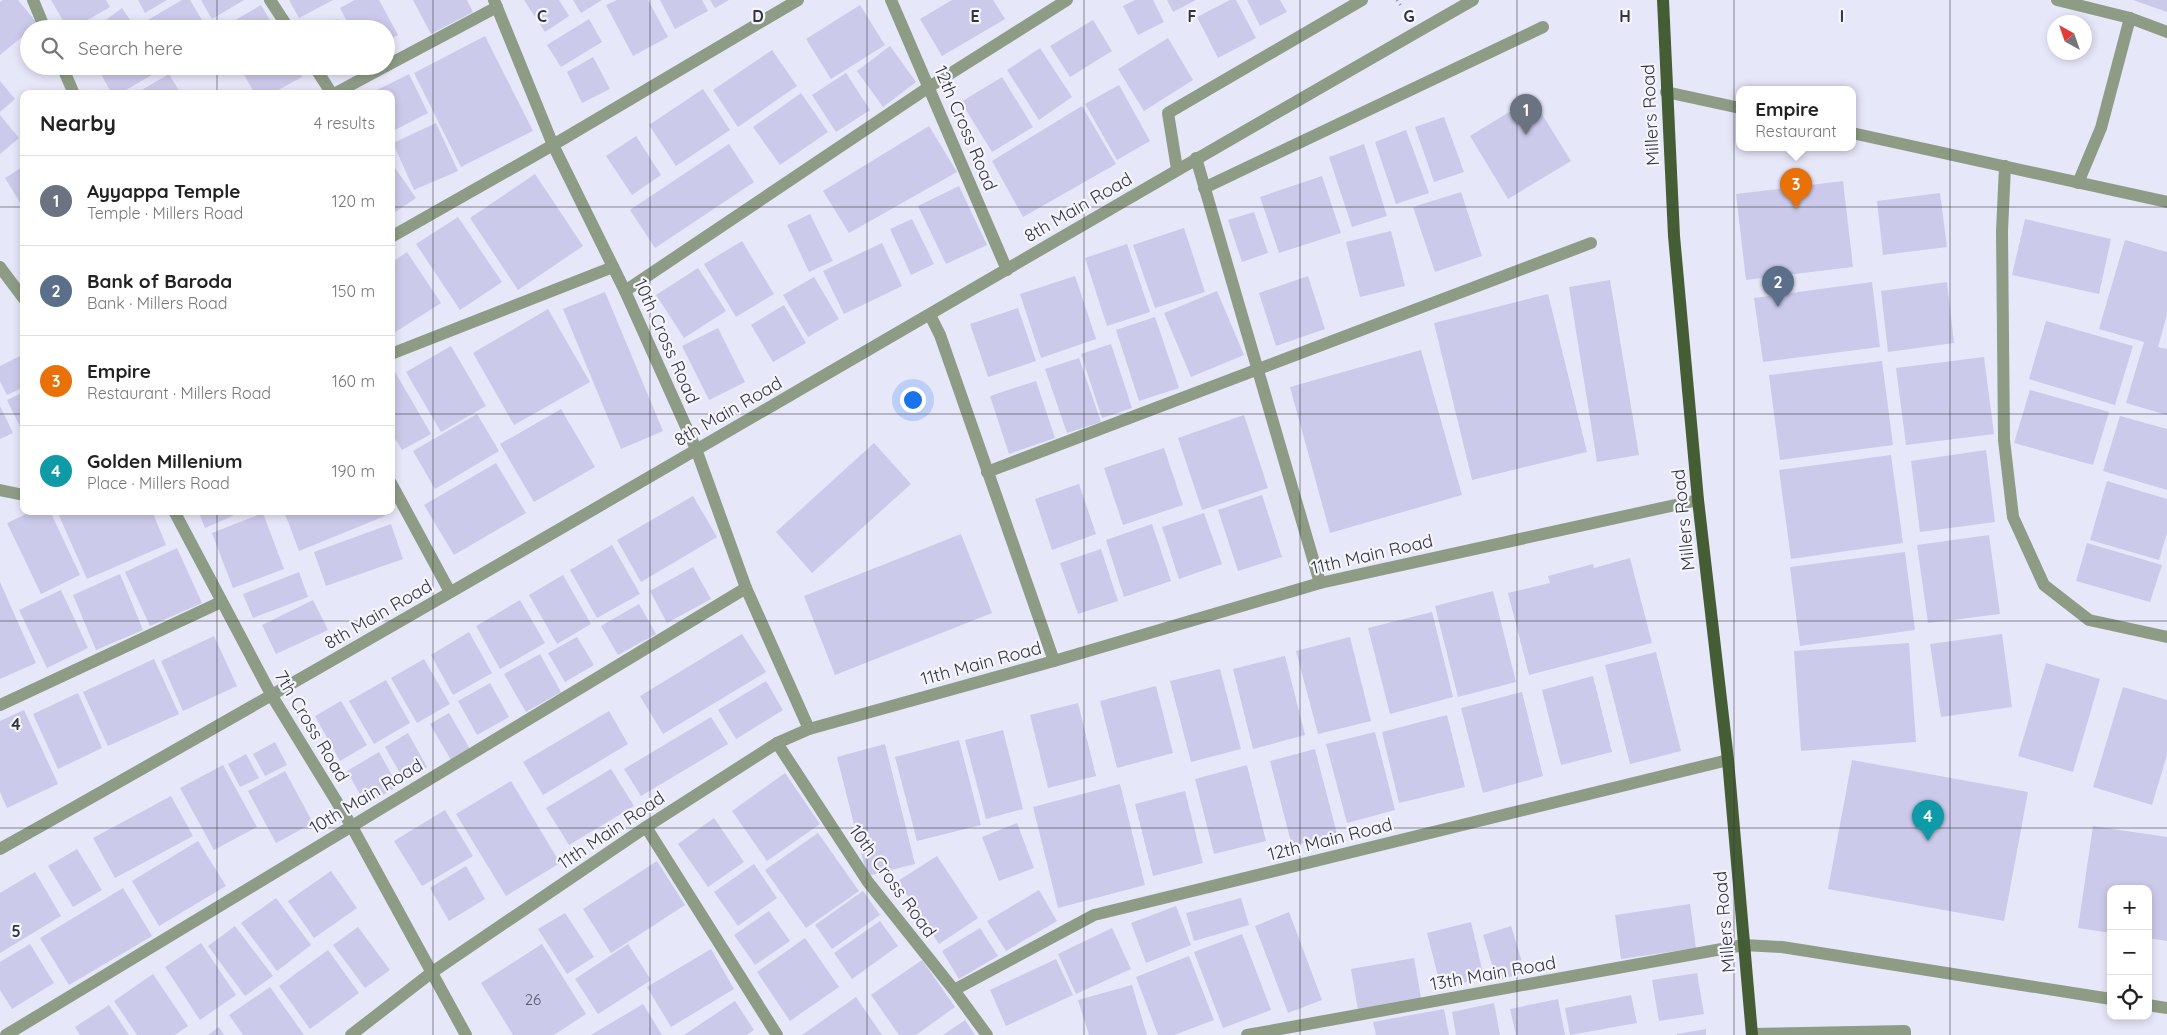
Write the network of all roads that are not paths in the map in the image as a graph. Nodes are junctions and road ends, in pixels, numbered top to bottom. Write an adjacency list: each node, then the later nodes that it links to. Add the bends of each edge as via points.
1 (33, 0): 12 (street)
2 (270, 0): 13 (street)
3 (798, 0): 27 (street)
4 (891, 0): 20 (street, 12th Cross Road)
5 (1067, 0): 20 (street)
6 (1362, 0): 30 (street, via 1168,112)
7 (1473, 0): 28 (street, 8th Main Road)
8 (1663, 0): 24 (main road, Millers Road)
9 (2057, 0): 11 (street)
10 (496, 4): 16 (street); 27 (street, 10th Cross Road)
11 (2130, 18): 15 (street); 31 (street, via 2101,128)
12 (42, 20)
13 (283, 20)
14 (1543, 27): 32 (street)
15 (2167, 32)
16 (395, 61)
17 (66, 75): 21 (street)
18 (320, 75): 22 (street)
19 (369, 75): 23 (street)
20 (929, 87): 38 (street, 12th Cross Road); 39 (street)
21 (72, 90)
22 (330, 90)
23 (341, 90)
24 (1666, 92): 25 (street); 49 (main road, Millers Road, via 1674,236)
25 (1736, 107)
26 (1856, 134): 29 (street)
27 (553, 145): 34 (street); 37 (street, 10th Cross Road)
28 (1196, 158): 30 (street, 8th Main Road); 32 (street)
29 (2005, 166): 31 (street); 55 (street, via 2002,230 2004,440 2014,517 2044,585 2089,620)
30 (1178, 169): 38 (street, 8th Main Road)
31 (2078, 183): 33 (street)
32 (1204, 188): 43 (street)
33 (2167, 202)
34 (395, 235)
35 (1592, 243): 43 (street)
36 (0, 267): 40 (street)
37 (613, 267): 39 (street, 10th Cross Road); 42 (street)
38 (1006, 270): 41 (street, 8th Main Road)
39 (625, 291): 44 (street, 10th Cross Road)
40 (20, 294)
41 (930, 315): 44 (street, 8th Main Road); 45 (street, via 940,334)
42 (395, 352)
43 (1259, 371): 45 (street); 51 (street)
44 (696, 449): 52 (street, 10th Cross Road); 53 (street, 8th Main Road)
45 (987, 472): 56 (street)
46 (0, 490): 48 (street)
47 (395, 490): 53 (street)
48 (20, 494)
49 (1698, 500): 51 (street, 11th Main Road); 61 (main road, Millers Road)
50 (176, 515): 54 (street, 7th Cross Road)
51 (1320, 583): 56 (street, 11th Main Road)
52 (746, 588): 59 (street, 10th Cross Road); 62 (street, 10th Main Road)
53 (450, 592): 57 (street, 8th Main Road)
54 (221, 602): 57 (street, 7th Cross Road); 58 (street)
55 (2167, 637)
56 (1054, 661): 59 (street, 11th Main Road)
57 (272, 696): 62 (street, 7th Cross Road); 64 (street, 8th Main Road)
58 (0, 705)
59 (809, 729): 60 (street, 11th Main Road)
60 (776, 743): 63 (street, 11th Main Road); 67 (street, 10th Cross Road, via 868,882)
61 (1728, 760): 65 (main road, Millers Road); 67 (street, 12th Main Road, via 1094,915)
62 (351, 825): 66 (street, 7th Cross Road); 71 (street, 10th Main Road)
63 (646, 827): 66 (street, 11th Main Road); 74 (street)
64 (0, 849)
65 (1744, 945): 68 (street, 13th Main Road, via 1782,947); 76 (street, 13th Main Road); 77 (main road, Millers Road)
66 (431, 973): 72 (street, 11th Main Road); 73 (street, 7th Cross Road)
67 (954, 990): 75 (street, 10th Cross Road)
68 (2107, 998)
69 (2152, 1006): 70 (street)
70 (2167, 1008)
71 (6, 1035)
72 (351, 1035)
73 (466, 1035)
74 (777, 1035)
75 (987, 1035)
76 (1247, 1035)
77 (1752, 1035): 78 (street, via 1905,1032)
78 (1906, 1035)

